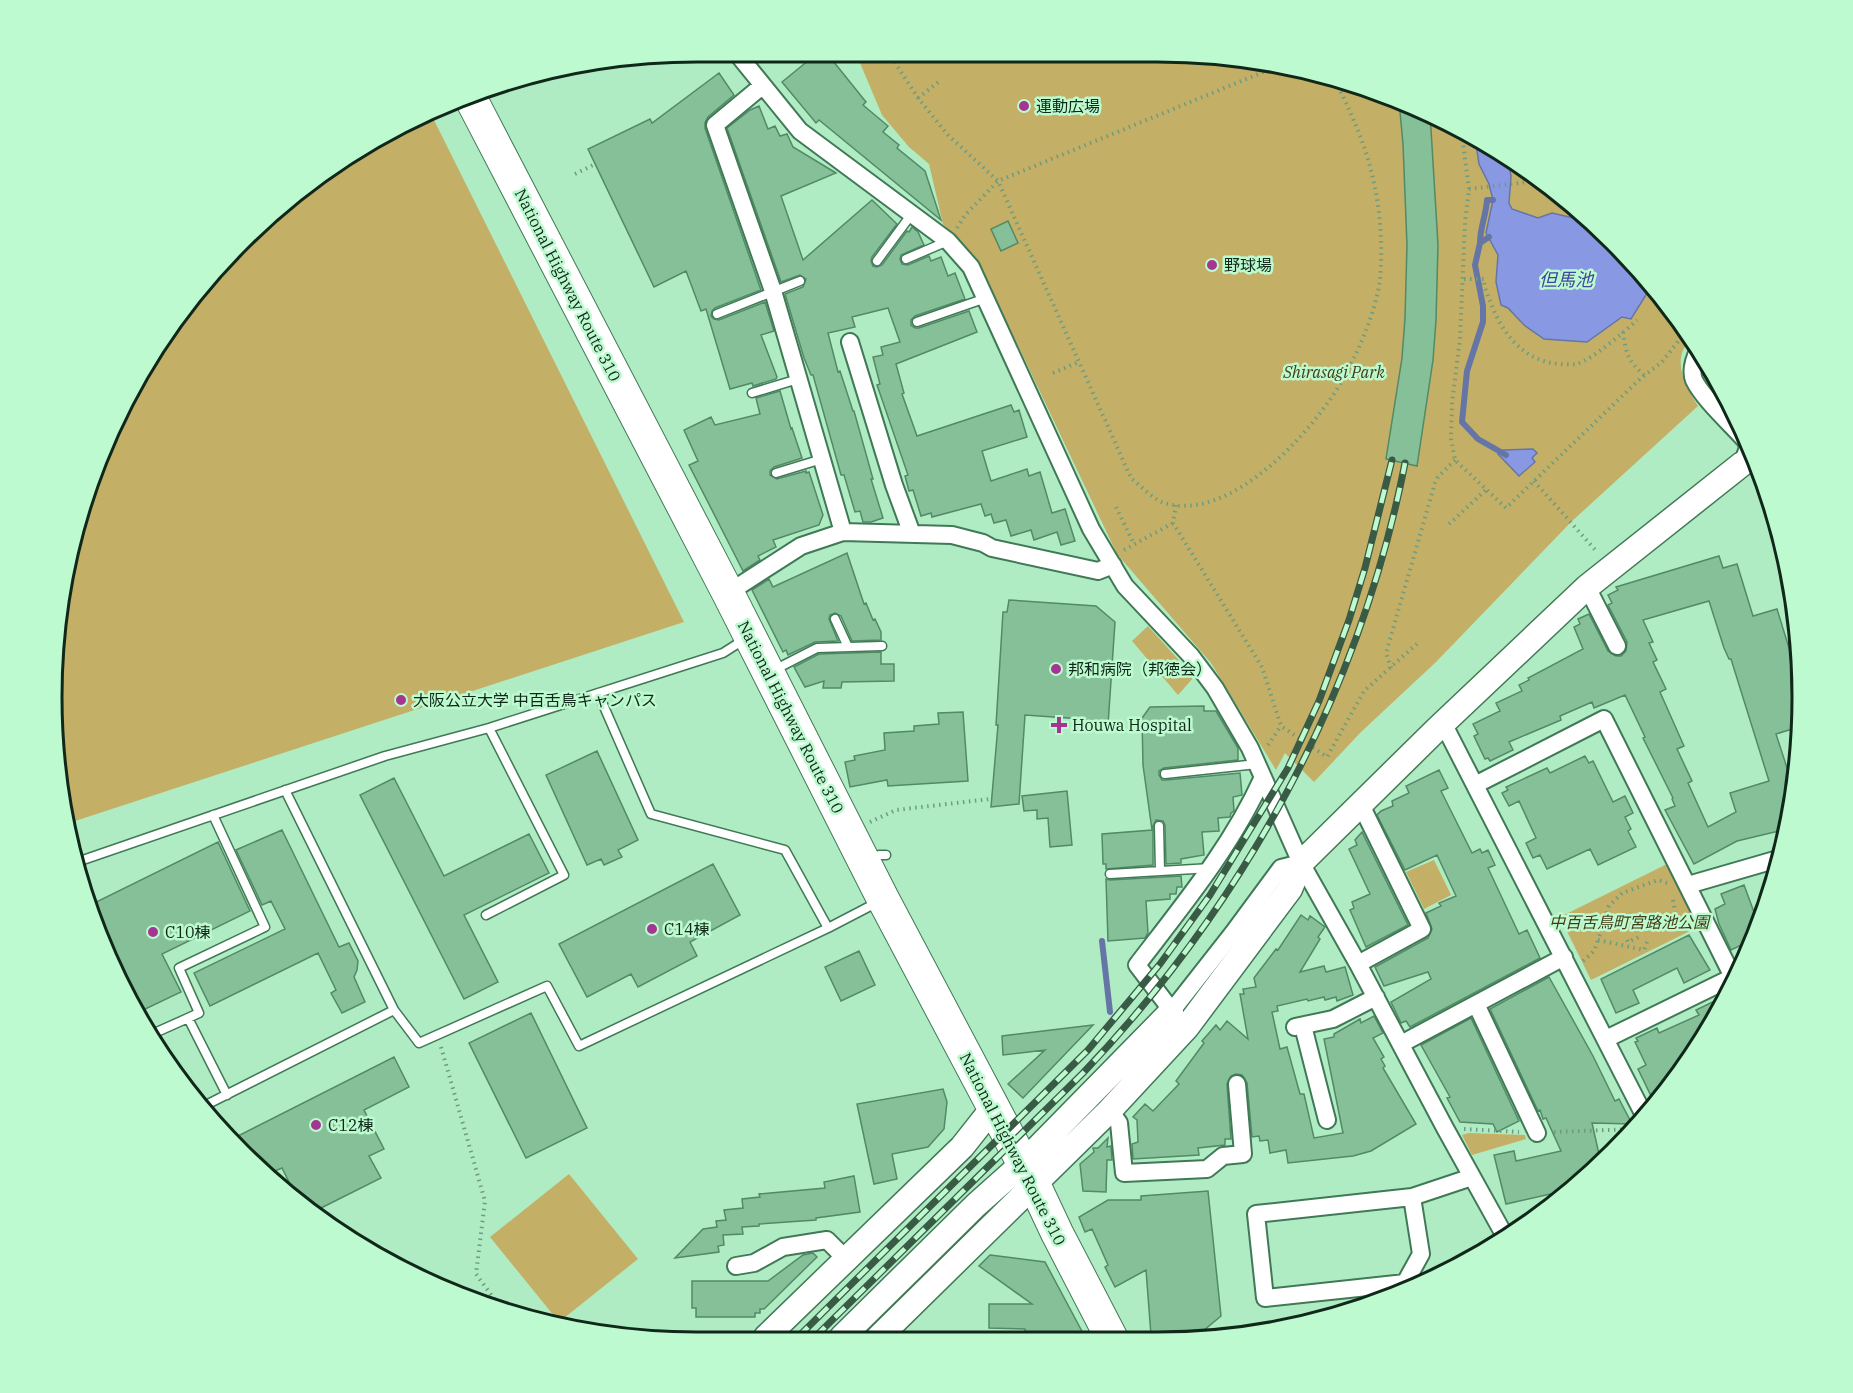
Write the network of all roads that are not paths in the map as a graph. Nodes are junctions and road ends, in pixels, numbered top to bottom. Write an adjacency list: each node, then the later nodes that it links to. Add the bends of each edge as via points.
1 (743, 62): 2 (street)
2 (762, 86): 4 (street, via 800,131); 9 (street, via 715,125)
3 (473, 102): 26 (highway, National Highway Route 310, via 582,300)
4 (911, 215): 5 (street); 7 (lane)
5 (948, 241): 6 (lane); 10 (street, via 971,267)
6 (906, 259)
7 (877, 261)
8 (800, 281): 9 (lane)
9 (773, 291): 11 (lane); 15 (street)
10 (986, 298): 12 (lane); 24 (street, via 1091,529)
11 (717, 314)
12 (917, 322)
13 (850, 342): 23 (street)
14 (1694, 360): 17 (street, via 1694,379)
15 (798, 379): 16 (lane); 19 (street)
16 (752, 393)
17 (1729, 422)
18 (1745, 457): 20 (street)
19 (822, 459): 21 (lane); 22 (street)
20 (1742, 464): 25 (street)
21 (776, 473)
22 (843, 532): 23 (street); 26 (street, via 801,546)
23 (912, 534): 24 (street, via 952,535 992,548 1098,571)
24 (1113, 565): 36 (street, via 1125,586 1215,688)
25 (1587, 587): 31 (street); 34 (street)
26 (728, 593): 28 (highway, National Highway Route 310)
27 (835, 619): 29 (lane)
28 (749, 637): 32 (highway, National Highway Route 310); 33 (lane, via 723,652)
29 (848, 646): 30 (lane); 32 (lane, via 817,648)
30 (882, 646)
31 (1617, 646)
32 (768, 673): 50 (highway, National Highway Route 310, via 875,858)
33 (598, 693): 35 (lane); 52 (lane, via 651,814 785,850)
34 (1443, 723): 38 (street); 40 (street)
35 (489, 728): 39 (lane, via 386,756); 51 (lane, via 564,875)
36 (1260, 770): 37 (lane); 45 (street); 46 (street, via 1250,805)
37 (1166, 774)
38 (1475, 785): 49 (street, via 1604,719); 53 (street)
39 (285, 790): 41 (lane); 59 (lane)
40 (1361, 805): 45 (street); 54 (street, via 1422,929)
41 (213, 815): 43 (lane); 60 (lane, via 265,927 179,968 199,1012)
42 (1159, 826): 47 (lane)
43 (83, 860)
44 (1770, 861): 49 (street)
45 (1301, 863): 54 (street); 61 (street, via 1290,889)
46 (1212, 868): 47 (lane); 61 (street, via 1137,964)
47 (1160, 871): 48 (lane)
48 (1110, 874)
49 (1688, 885): 55 (street)
50 (883, 899): 52 (lane); 69 (highway, National Highway Route 310)
51 (486, 915)
52 (828, 928): 59 (lane, via 579,1046 547,986 419,1043)
53 (1564, 957): 58 (street); 63 (street)
54 (1358, 963): 57 (street)
55 (1730, 968)
56 (1724, 981): 63 (street)
57 (1376, 997): 64 (street); 71 (street, via 1333,1019 1299,1027)
58 (1476, 1004): 64 (street); 72 (street)
59 (394, 1010): 66 (lane)
60 (188, 1018): 62 (lane); 66 (lane)
61 (1179, 1020): 70 (street); 73 (street)
62 (158, 1031)
63 (1606, 1039): 68 (street)
64 (1401, 1044): 74 (street)
65 (1237, 1084): 70 (street, via 1243,1154 1223,1156 1207,1169 1124,1173 1119,1122)
66 (226, 1095): 67 (lane)
67 (209, 1103)
68 (1640, 1107)
69 (992, 1109): 73 (highway, National Highway Route 310); 77 (street, via 962,1147)
70 (1110, 1110): 73 (street)
71 (1327, 1120)
72 (1536, 1133)
73 (1028, 1174): 82 (street, via 976,1205); 83 (street); 84 (highway, National Highway Route 310)
74 (1472, 1177): 75 (street); 76 (street)
75 (1412, 1197): 79 (street, via 1421,1254); 80 (street, via 1256,1214 1265,1298)
76 (1501, 1229)
77 (846, 1259): 78 (street, via 827,1240 783,1247 754,1263); 81 (street)
78 (736, 1266)
79 (1407, 1280)
80 (1398, 1284)
81 (770, 1332)
82 (846, 1332)
83 (883, 1332)
84 (1109, 1332)

